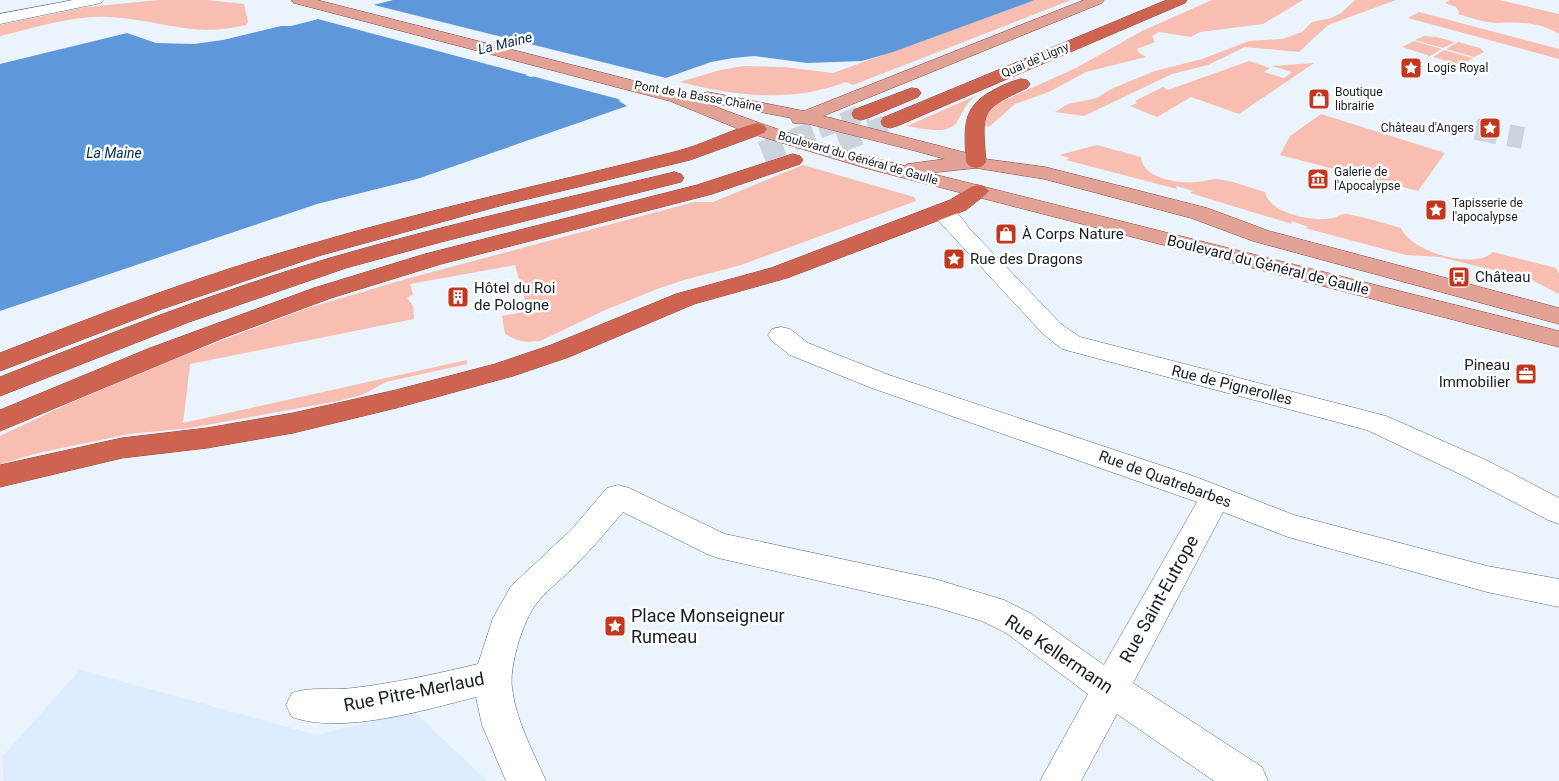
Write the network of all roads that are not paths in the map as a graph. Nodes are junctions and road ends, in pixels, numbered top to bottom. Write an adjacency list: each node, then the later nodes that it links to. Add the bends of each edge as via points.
1 (54, 0): 7 (street)
2 (96, 0): 8 (street)
3 (299, 0): 10 (main road, Pont de la Basse Chaîne)
4 (1097, 0): 12 (main road)
5 (1140, 0): 9 (highway, Quai de Ligny)
6 (1186, 2): 17 (highway, Quai de Ligny); 21 (highway, via 999,94 978,108 973,122)
7 (0, 12)
8 (0, 19)
9 (1077, 26)
10 (622, 83): 13 (main road, Pont de la Basse Chaîne); 18 (main road, Pont de la Basse Chaîne, via 676,97)
11 (924, 88): 15 (highway)
12 (860, 96): 13 (main road); 16 (main road)
13 (742, 104): 14 (main road, Pont de la Basse Chaîne)
14 (774, 109): 16 (main road, Boulevard du Général de Gaulle)
15 (861, 114)
16 (806, 118): 18 (main road); 21 (main road, Boulevard du Général de Gaulle)
17 (890, 122)
18 (748, 126): 22 (main road, Boulevard du Général de Gaulle); 28 (highway, via 683,156 431,217 308,252 168,299)
19 (762, 152): 29 (highway, via 708,169 423,239 291,278 165,322)
20 (793, 160): 30 (highway, via 606,216 432,259 297,301 152,356)
21 (976, 162): 22 (main road); 23 (main road); 25 (main road, Boulevard du Général de Gaulle, via 1034,185 1180,225 1261,236)
22 (893, 170): 23 (main road, Boulevard du Général de Gaulle)
23 (978, 191): 24 (highway, via 958,205); 27 (main road, Boulevard du Général de Gaulle)
24 (942, 211): 31 (highway, via 779,273 662,308 568,348 504,370 293,423 122,448); 33 (street, Rue de Pignerolles, via 1052,329 1071,343 1376,423 1475,468)
25 (1559, 316)
26 (781, 335): 32 (street, Rue de Quatrebarbes, via 799,348 879,381)
27 (1559, 338)
28 (0, 363)
29 (0, 387)
30 (0, 421)
31 (8, 475)
32 (1215, 497): 34 (street, Rue de Quatrebarbes, via 1308,532 1487,579); 36 (street, Rue Saint-Eutrope)
33 (1559, 512)
34 (1559, 592)
35 (493, 677): 36 (street, Rue Kellermann, via 502,641 517,605 526,592 583,538 618,496 718,545 935,593 992,610 1018,623); 37 (street, Rue Pitre-Merlaud, via 368,703 336,707); 38 (street, via 501,725)
36 (1109, 688): 39 (street, Rue Saint-Eutrope); 40 (street, Rue Kellermann)
37 (305, 705)
38 (526, 781)
39 (1060, 781)
40 (1248, 781)

